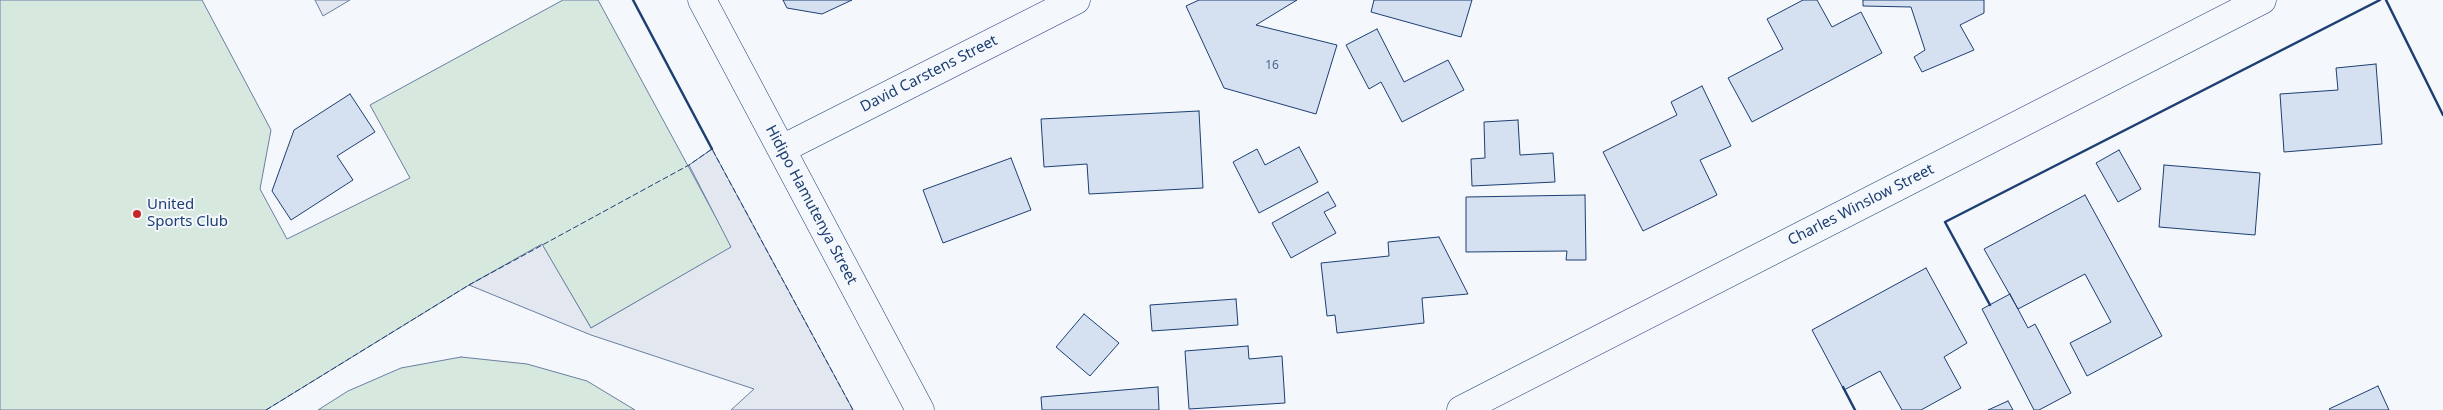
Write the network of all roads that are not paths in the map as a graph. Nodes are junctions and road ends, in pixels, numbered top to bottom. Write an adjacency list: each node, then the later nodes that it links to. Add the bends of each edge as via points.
1 (702, 0): 4 (street, Hidipo Hamutenya Street)
2 (1076, 0): 4 (street, David Carstens Street)
3 (2262, 0): 6 (street, Charles Winslow Street)
4 (782, 149): 5 (street, Hidipo Hamutenya Street)
5 (920, 410)
6 (1461, 410)

